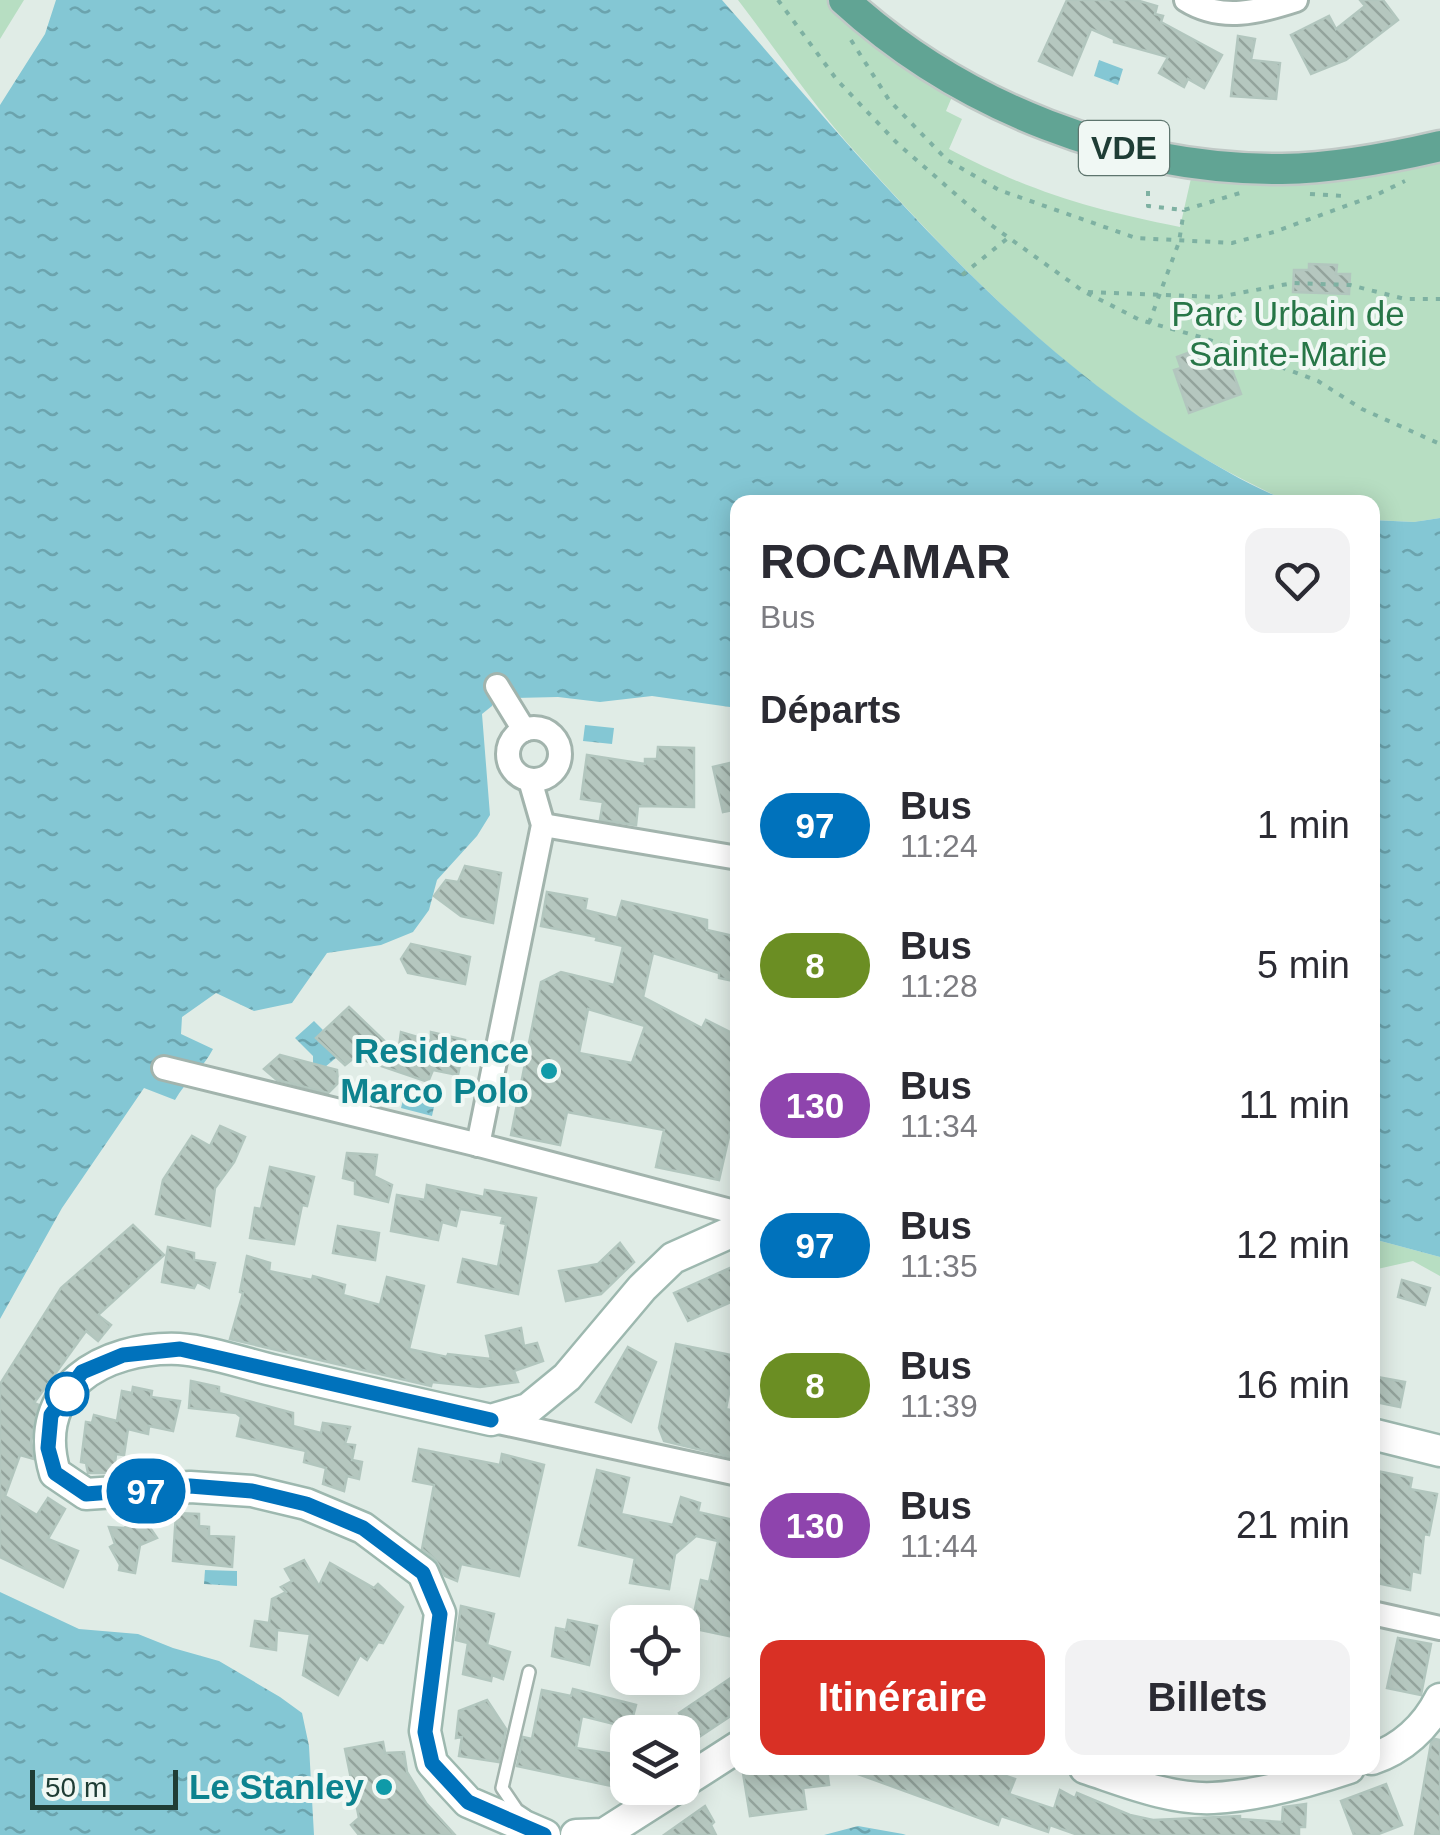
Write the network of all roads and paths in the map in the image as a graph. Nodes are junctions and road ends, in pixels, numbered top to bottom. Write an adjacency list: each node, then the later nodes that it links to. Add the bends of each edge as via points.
1 (778, 0): 17 (path, via 837,80 898,144)
2 (844, 0): 7 (main road, VDE)
3 (869, 0): 9 (main road, VDE, via 1012,90 1091,130 1136,141 1267,156)
4 (1186, 0): 5 (street, via 1226,14)
5 (1296, 0)
6 (851, 40): 18 (path, via 888,100 947,160 999,190 1099,226)
7 (939, 70): 8 (lane, via 960,69); 10 (main road, VDE, via 1063,132 1154,156 1286,168)
8 (999, 92)
9 (1440, 130)
10 (1440, 146)
11 (1409, 178): 18 (path, via 1274,232 1232,243)
12 (1148, 191): 16 (path, via 1148,206)
13 (1244, 192): 16 (path)
14 (1294, 194): 15 (path)
15 (1343, 196)
16 (1184, 210): 18 (path)
17 (1008, 238): 19 (path); 20 (path)
18 (1179, 242): 21 (path)
19 (962, 275)
20 (1083, 291): 21 (path); 23 (path)
21 (1159, 296): 22 (path, via 1218,297 1294,283 1350,284 1405,299); 23 (path)
22 (1440, 299)
23 (1149, 322): 24 (path, via 1318,381)
24 (1440, 444)
25 (498, 686): 26 (street)
26 (524, 730): 27 (street, via 508,754 514,772); 27 (street, via 552,734 561,754 551,775)
27 (530, 780): 28 (street)
28 (542, 825): 29 (street); 31 (street)
29 (730, 857)
30 (164, 1068): 31 (street)
31 (478, 1144): 32 (street)
32 (730, 1210)
33 (730, 1233): 34 (street, via 673,1258 568,1376 528,1409)
34 (491, 1420): 37 (street); 48 (street, via 180,1349 123,1355 82,1372 51,1415 48,1448 55,1473 86,1494 190,1486 252,1491 363,1528 423,1573 440,1614 425,1732 432,1763 468,1802)
35 (1380, 1436): 36 (street)
36 (1440, 1450)
37 (730, 1472)
38 (1380, 1616): 39 (street)
39 (1440, 1628)
40 (529, 1672): 49 (lane, via 502,1788 517,1810)
41 (1440, 1699): 43 (street, via 1429,1721)
42 (730, 1752): 44 (street)
43 (1380, 1756)
44 (700, 1771)
45 (1108, 1775): 46 (street, via 1210,1798)
46 (1323, 1775)
47 (649, 1805): 50 (street, via 604,1834)
48 (544, 1835)
49 (554, 1835)
50 (576, 1835)

